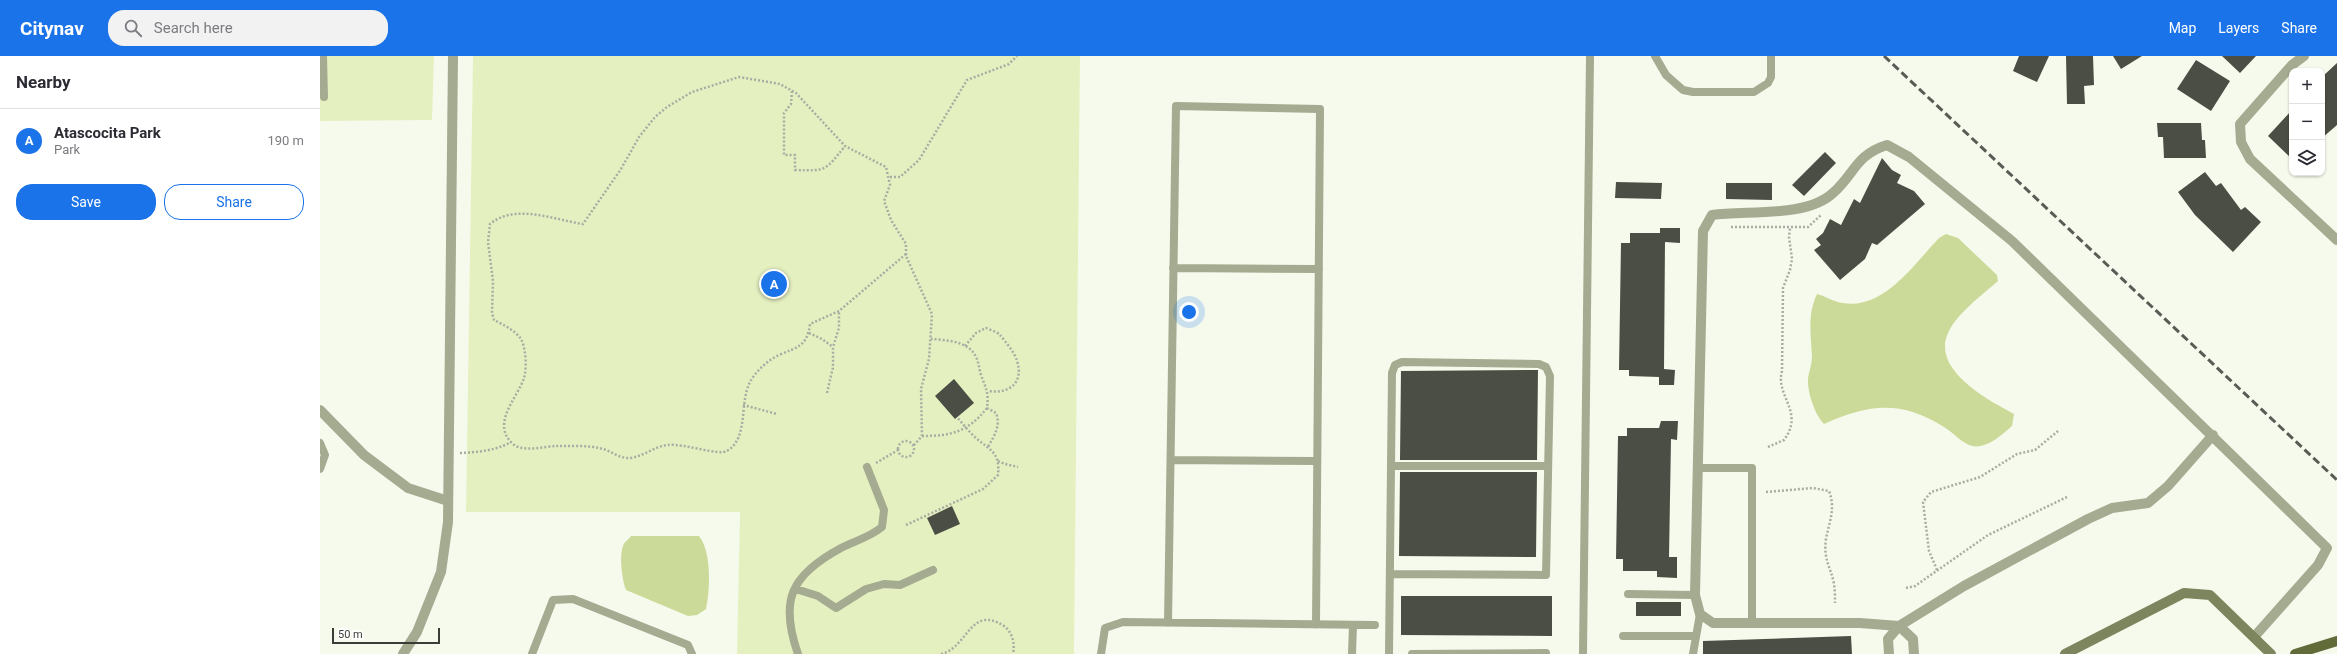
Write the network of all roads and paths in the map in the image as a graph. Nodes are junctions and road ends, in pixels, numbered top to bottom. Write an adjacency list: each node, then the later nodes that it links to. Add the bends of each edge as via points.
1 (323, 56): 9 (lane)
2 (453, 56): 39 (street)
3 (1017, 56): 11 (path, via 1009,64 967,80 919,160 900,177)
4 (1590, 56): 83 (lane)
5 (1655, 56): 6 (lane, via 1666,75 1683,90 1754,92 1768,83 1771,77)
6 (1772, 56)
7 (2304, 56): 13 (street, via 2292,65 2240,124 2241,142 2250,159)
8 (792, 90): 10 (path, via 811,107); 10 (path, via 791,104 784,113 784,155 795,155 795,170 822,170 829,166); 33 (path, via 780,84 739,77 692,92 655,117 639,137 621,169 583,224 527,214 499,216 490,224 488,242 493,280 494,320 521,339 525,357 524,377 505,414 506,430)
9 (324, 97)
10 (845, 146): 11 (path, via 886,167)
11 (890, 177): 14 (path, via 884,201 891,220 906,244)
12 (1790, 228): 37 (path, via 1792,259 1783,288 1780,379 1792,414 1792,422 1784,440)
13 (2337, 240)
14 (906, 254): 17 (path); 19 (path, via 932,314)
15 (1173, 268): 16 (lane); 16 (lane, via 1176,106 1320,109); 41 (lane)
16 (1318, 269): 42 (lane)
17 (839, 311): 18 (path, via 810,324); 21 (path, via 839,328)
18 (809, 333): 21 (path); 24 (path, via 797,349 778,355 758,371 750,382)
19 (931, 338): 20 (path); 32 (path, via 929,359 921,388)
20 (966, 346): 22 (path, via 975,354 980,373); 22 (path, via 976,333 986,328 1000,334 1017,360 1018,375 1010,390 998,393)
21 (833, 347): 23 (path, via 833,367)
22 (989, 391): 25 (path)
23 (827, 393)
24 (743, 405): 27 (path); 33 (path, via 740,436 733,446 717,453 697,447 670,444 628,458 588,446 533,448 517,446)
25 (987, 408): 29 (path); 36 (path, via 996,412 999,419 997,431)
26 (320, 410): 51 (street, via 364,455 408,488)
27 (777, 414)
28 (957, 417): 29 (path)
29 (966, 427): 32 (path, via 952,435); 36 (path)
30 (2058, 431): 54 (path, via 2034,450 2017,454 1980,476 1932,492 1923,502 1929,551)
31 (2213, 435): 47 (street, via 2012,241 1909,157 1887,145 1871,150 1833,193 1812,206 1712,215 1703,231); 67 (street, via 2168,486 2148,503 2112,508 2088,519 1964,586); 70 (street, via 2327,548 2318,565)
32 (922, 436): 35 (path)
33 (511, 442): 39 (path, via 501,448 487,451)
34 (320, 443): 48 (lane, via 325,455)
35 (914, 445): 38 (path, via 904,442); 38 (path, via 914,453 910,457 902,456)
36 (988, 447): 40 (path, via 995,453)
37 (1768, 447)
38 (898, 450): 45 (path, via 884,460)
39 (449, 454): 51 (street)
40 (997, 460): 46 (path); 52 (path, via 998,475 983,489)
41 (1170, 460): 42 (lane); 62 (lane)
42 (1317, 461): 64 (lane)
43 (1391, 466): 44 (lane); 44 (lane, via 1392,373 1395,365 1410,362 1539,364 1546,367 1550,376); 55 (lane)
44 (1548, 466): 55 (lane, via 1546,575)
45 (866, 467): 57 (lane, via 884,510 882,527 841,548 805,571)
46 (1018, 467)
47 (1698, 468): 59 (street); 63 (lane, via 1752,468)
48 (320, 469)
49 (1766, 492): 60 (path, via 1813,488 1829,491 1833,500 1826,540 1826,562 1834,583)
50 (2067, 497): 54 (path, via 1988,535)
51 (448, 501): 73 (street, via 442,572 418,632)
52 (906, 525)
53 (933, 570): 57 (lane, via 900,585 884,584 866,589 836,608 818,596)
54 (1937, 570): 56 (path, via 1915,586)
55 (1390, 574): 81 (lane)
56 (1906, 588)
57 (796, 589): 76 (lane, via 790,600 789,616)
58 (1628, 594): 59 (lane)
59 (1695, 595): 61 (street)
60 (1835, 603)
61 (1700, 614): 63 (street, via 1713,623); 69 (lane)
62 (1168, 623): 64 (lane); 79 (lane, via 1122,622 1105,628)
63 (1752, 624): 67 (street, via 1860,623)
64 (1316, 625): 65 (lane)
65 (1353, 625): 66 (lane); 80 (lane)
66 (1375, 625)
67 (1898, 626): 85 (street, via 1888,639); 86 (street, via 1913,639)
68 (1623, 636): 69 (lane)
69 (1695, 636): 84 (lane)
70 (2254, 637): 87 (street, via 2210,595 2184,593); 88 (street)
71 (2337, 641): 89 (main road)
72 (1546, 653): 82 (lane)
73 (403, 654)
74 (532, 654): 75 (lane, via 553,600 573,598 688,646)
75 (692, 654)
76 (798, 654)
77 (941, 654): 78 (path, via 955,648 976,622 986,620 997,622 1006,628 1015,645)
78 (1014, 654)
79 (1101, 654)
80 (1352, 654)
81 (1389, 654)
82 (1412, 654)
83 (1584, 654)
84 (1693, 654)
85 (1889, 654)
86 (1914, 654)
87 (2065, 654)
88 (2271, 654)
89 (2295, 654)

